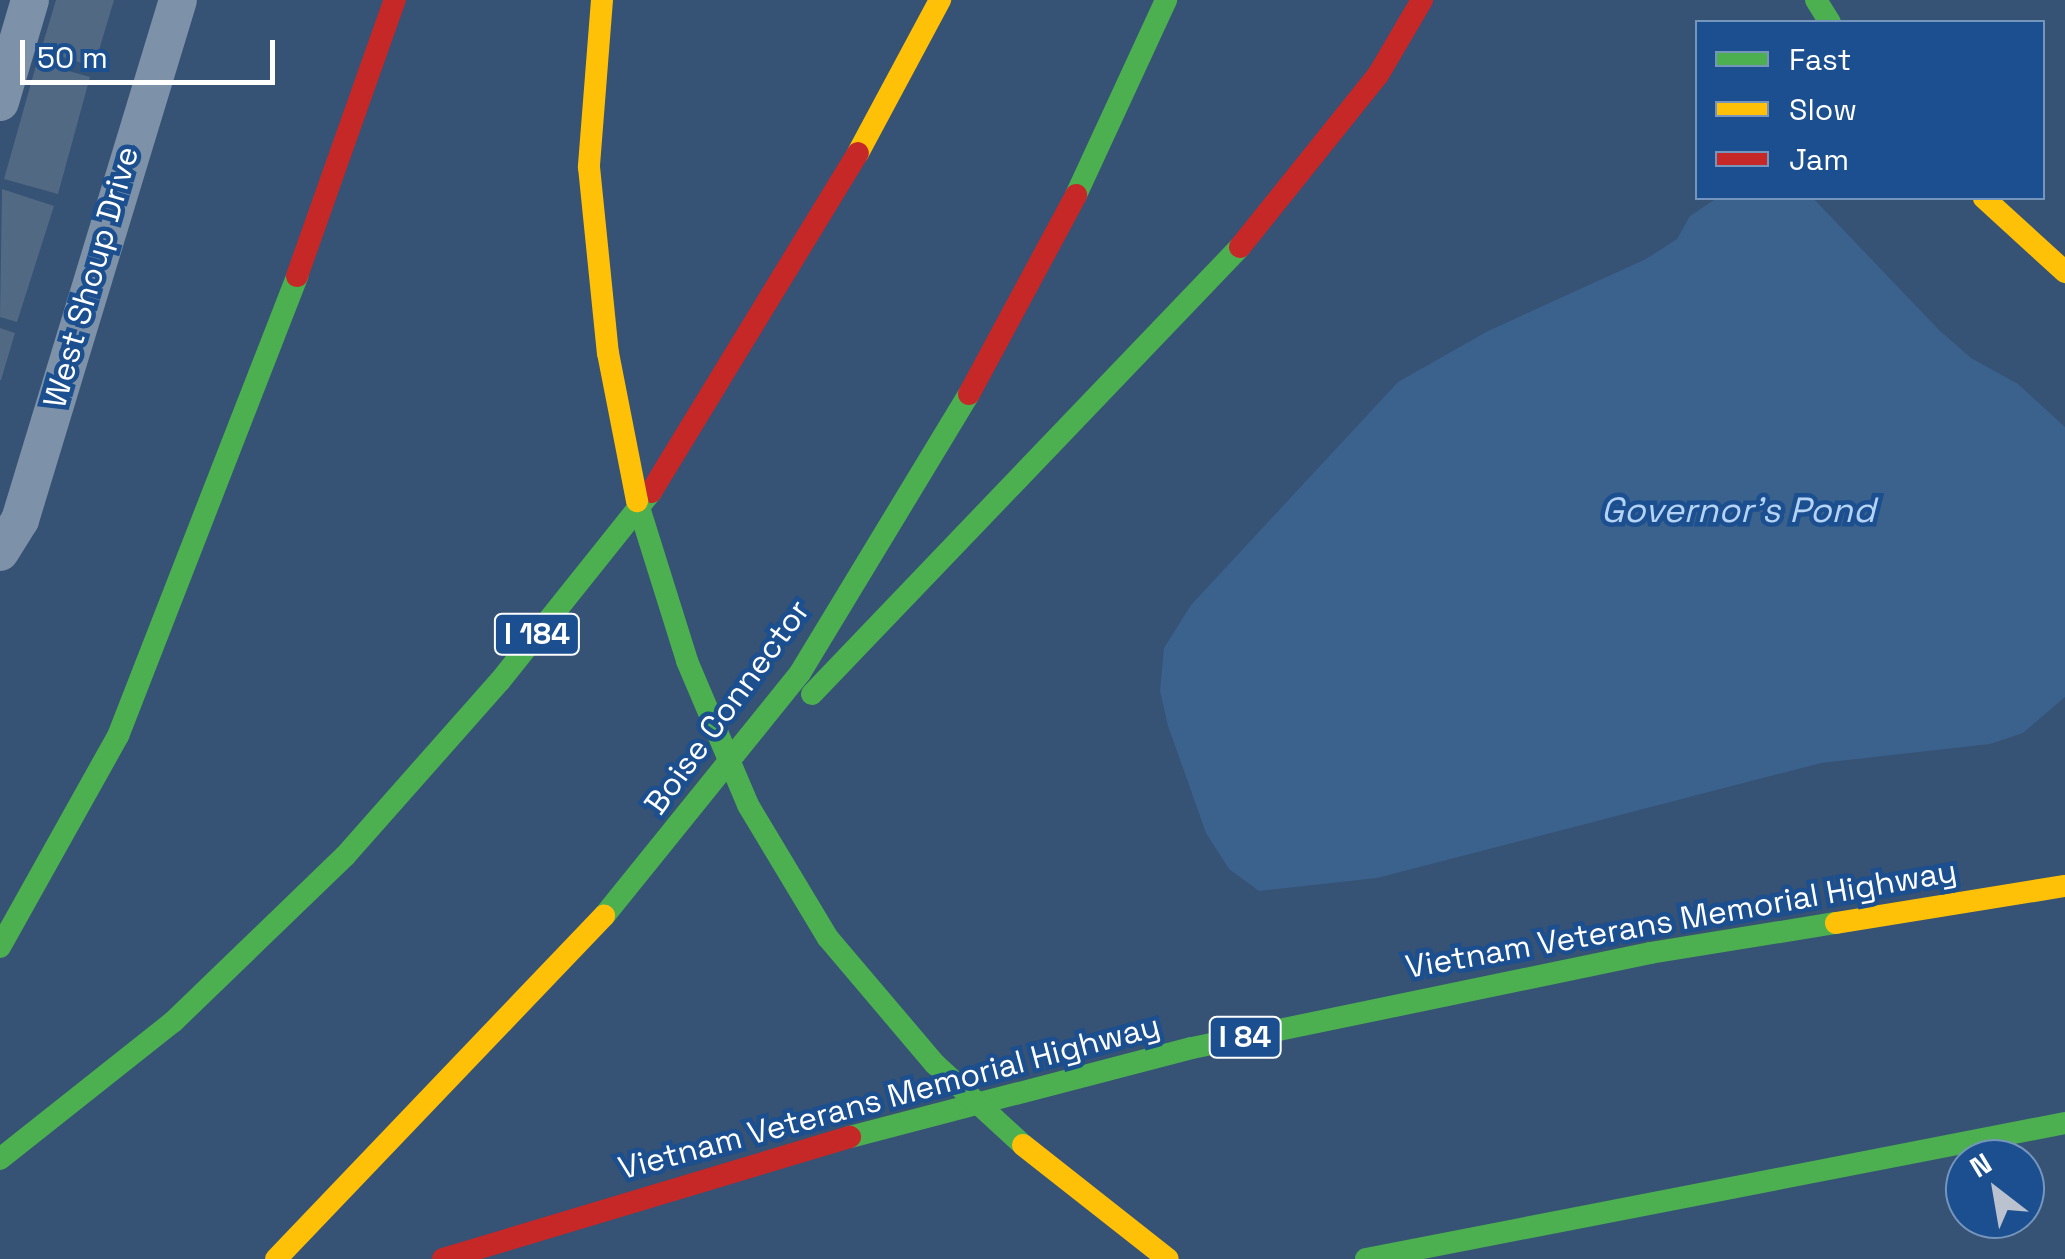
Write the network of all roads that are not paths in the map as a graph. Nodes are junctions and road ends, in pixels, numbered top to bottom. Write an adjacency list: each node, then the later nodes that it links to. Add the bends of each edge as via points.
1 (30, 0): 8 (street)
2 (178, 0): 11 (street, West Shoup Drive, via 20,520)
3 (395, 0): 14 (highway, via 341,164 118,736)
4 (602, 0): 19 (highway, bridge, via 589,168 620,425 630,479 688,661 748,805 828,938 935,1064 1044,1165)
5 (940, 0): 16 (highway, I 184, via 904,77 650,492 500,681 345,856 173,1022)
6 (1166, 0): 12 (highway, Boise Connector, via 1055,239 991,358 800,673)
7 (1422, 0): 12 (highway, via 1378,75 1235,253)
8 (0, 102)
9 (1986, 200): 10 (highway)
10 (2065, 272)
11 (0, 552)
12 (675, 837): 17 (highway, Boise Connector)
13 (2065, 886): 18 (highway, Vietnam Veterans Memorial Highway / I 84, via 1650,953 1192,1048 739,1166)
14 (0, 946)
15 (2065, 1122): 20 (highway)
16 (0, 1159)
17 (276, 1259)
18 (442, 1259)
19 (1168, 1259)
20 (1366, 1259)

